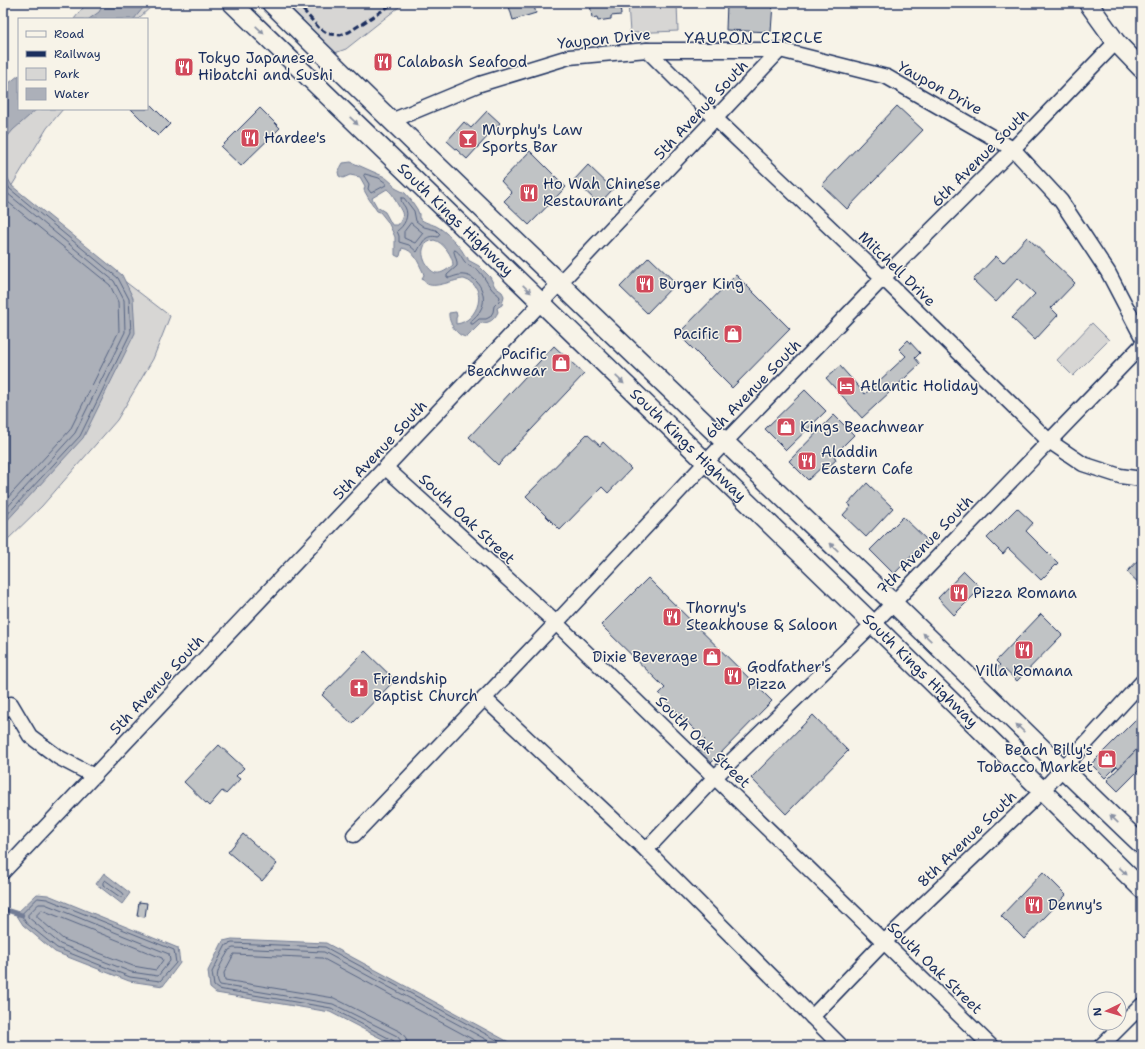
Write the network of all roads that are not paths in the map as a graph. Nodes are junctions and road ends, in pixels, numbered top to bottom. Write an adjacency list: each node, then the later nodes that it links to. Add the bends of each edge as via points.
1 (232, 3): 13 (main road, South Kings Highway, one-way to 13)
2 (271, 3): 9 (main road, South Kings Highway)
3 (1088, 3): 4 (main road)
4 (1116, 42): 7 (main road); 10 (street, 6th Avenue South)
5 (647, 50): 6 (street, Yaupon Drive); 8 (street, Mitchell Drive); 9 (street, Yaupon Drive, via 569,57 480,84)
6 (780, 50): 8 (street, 5th Avenue South); 10 (street, Yaupon Drive, via 887,77)
7 (1142, 69)
8 (716, 119): 11 (street, Mitchell Drive); 12 (street, 5th Avenue South)
9 (391, 122): 12 (main road, South Kings Highway)
10 (1013, 149): 11 (street, 6th Avenue South); 14 (street, Yaupon Drive, via 1062,201 1108,272)
11 (883, 278): 16 (street, Mitchell Drive); 17 (street, 6th Avenue South)
12 (560, 284): 13 (street, 5th Avenue South); 17 (main road, South Kings Highway)
13 (542, 303): 18 (main road, South Kings Highway, one-way to 18); 19 (street, 5th Avenue South)
14 (1142, 337)
15 (1142, 345): 16 (street, 7th Avenue South)
16 (1049, 441): 20 (street, Mitchell Drive, via 1083,464 1120,476); 21 (street, 7th Avenue South)
17 (724, 443): 18 (street, 6th Avenue South); 21 (main road, South Kings Highway, one-way to 17)
18 (706, 462): 22 (street, 6th Avenue South); 23 (main road, South Kings Highway)
19 (386, 468): 22 (street, South Oak Street); 28 (street, 5th Avenue South)
20 (1142, 479)
21 (892, 603): 23 (street, 7th Avenue South); 27 (main road, South Kings Highway, one-way to 21)
22 (556, 623): 25 (street, 6th Avenue South); 29 (street, South Oak Street)
23 (873, 624): 29 (street, 7th Avenue South); 30 (main road, South Kings Highway)
24 (1142, 682): 27 (street, 8th Avenue South)
25 (484, 698): 31 (street, 6th Avenue South); 33 (street)
26 (3, 711): 28 (street, via 11,704 30,736 58,757)
27 (1061, 769): 30 (street, 8th Avenue South); 32 (main road, South Kings Highway, one-way to 27)
28 (94, 776): 34 (street, 5th Avenue South)
29 (715, 777): 33 (street, 7th Avenue South); 36 (street, South Oak Street)
30 (1042, 791): 35 (main road, South Kings Highway, one-way to 35); 36 (street, 8th Avenue South)
31 (354, 835)
32 (1142, 845)
33 (646, 850): 38 (street)
34 (3, 872)
35 (1142, 889)
36 (884, 942): 38 (street, 8th Avenue South); 40 (street, South Oak Street)
37 (1142, 1005): 41 (street)
38 (812, 1017): 39 (street)
39 (841, 1046)
40 (991, 1046)
41 (1101, 1046)

